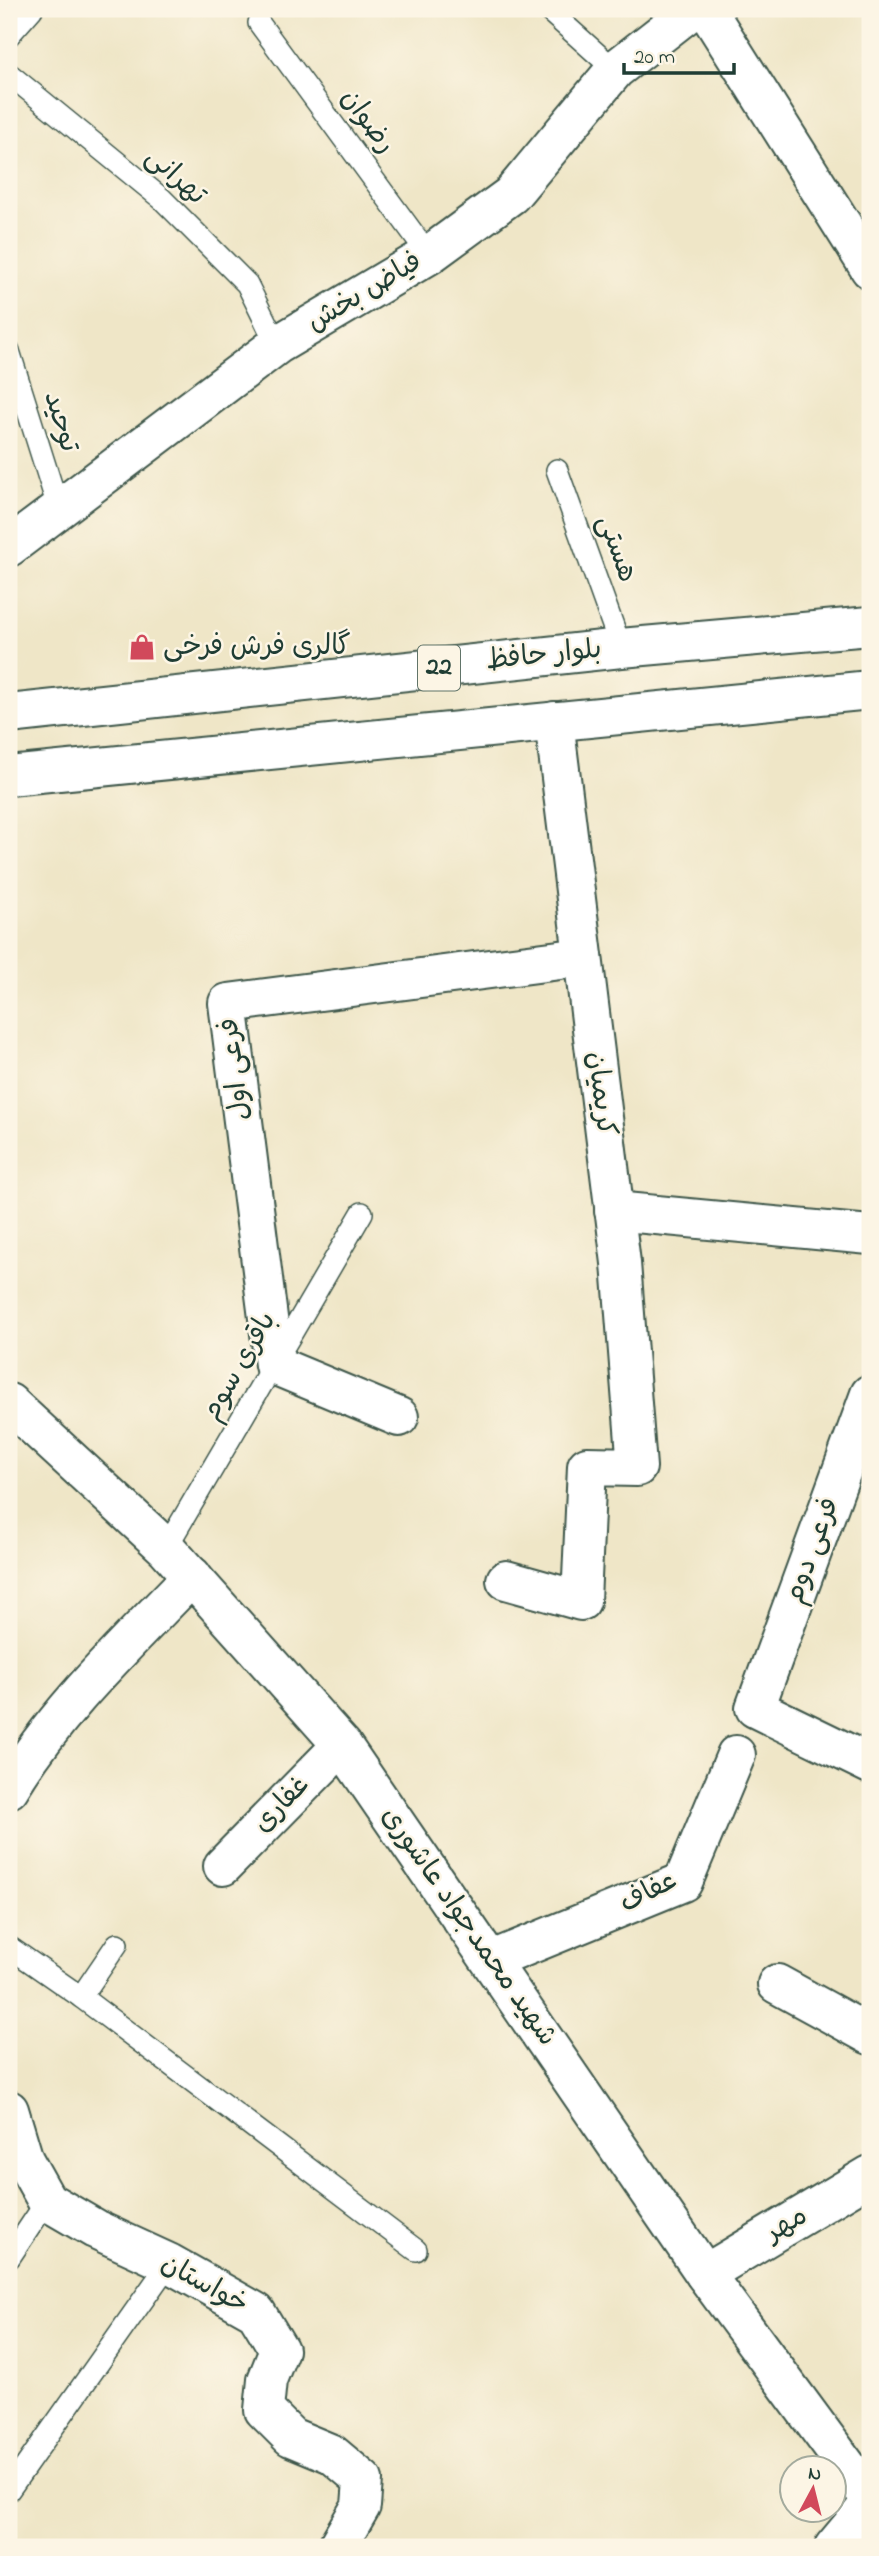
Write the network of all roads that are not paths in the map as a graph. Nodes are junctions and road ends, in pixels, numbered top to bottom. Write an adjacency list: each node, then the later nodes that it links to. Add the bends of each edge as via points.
1 (32, 9): 6 (lane)
2 (547, 9): 7 (lane)
3 (693, 9): 7 (street, فیاض بخش)
4 (706, 9): 10 (street)
5 (259, 23): 9 (lane, رضوان)
6 (9, 35)
7 (615, 70): 9 (street, فیاض بخش, via 511,195)
8 (9, 74): 11 (lane, تهرانی, via 162,199 247,284)
9 (429, 255): 11 (street, فیاض بخش)
10 (870, 269)
11 (277, 345): 14 (street, فیاض بخش)
12 (9, 351): 14 (lane, توحید)
13 (557, 470): 17 (lane, هستی)
14 (59, 510): 15 (street, فیاض بخش)
15 (9, 547)
16 (870, 626): 17 (street, بلوار حافظ / 22)
17 (621, 648): 19 (street, بلوار حافظ / 22)
18 (870, 690): 20 (street, 22)
19 (9, 715)
20 (554, 721): 21 (street, 22); 22 (street, کریمیان)
21 (9, 776)
22 (583, 957): 23 (street, کریمیان); 26 (street, فرعی اول, via 228,1003)
23 (614, 1211): 25 (street); 32 (street, کریمیان, via 637,1467 587,1466 581,1601)
24 (362, 1213): 26 (lane, باقری سوم)
25 (870, 1236)
26 (274, 1365): 29 (street); 30 (lane, باقری سوم)
27 (9, 1402): 30 (street, شهید محمدجواد عاشوری)
28 (869, 1405): 35 (street, فرعی دوم, via 755,1708)
29 (399, 1417)
30 (166, 1548): 31 (street, شهید محمدجواد عاشوری)
31 (192, 1576): 33 (street, شهید محمدجواد عاشوری); 36 (street)
32 (506, 1580)
33 (342, 1745): 37 (street, غفاری); 40 (street, شهید محمدجواد عاشوری)
34 (736, 1755): 40 (street, عفاف, via 683,1882)
35 (870, 1764)
36 (14, 1769)
37 (223, 1866)
38 (117, 1944): 42 (lane)
39 (9, 1947): 42 (lane)
40 (492, 1960): 50 (street, شهید محمدجواد عاشوری)
41 (777, 1984): 43 (street)
42 (81, 1997): 47 (lane)
43 (870, 2035)
44 (9, 2109): 46 (street, via 24,2160)
45 (870, 2175): 50 (street, مهر)
46 (47, 2201): 48 (lane); 49 (street, خواستان)
47 (416, 2250)
48 (9, 2258)
49 (170, 2263): 51 (lane); 54 (street, خواستان, via 256,2312 279,2350 267,2380 264,2410 291,2437 332,2454 363,2480 361,2506)
50 (705, 2274): 52 (street, شهید محمدجواد عاشوری)
51 (9, 2490)
52 (870, 2498)
53 (870, 2504): 55 (street)
54 (337, 2547)
55 (834, 2547)

